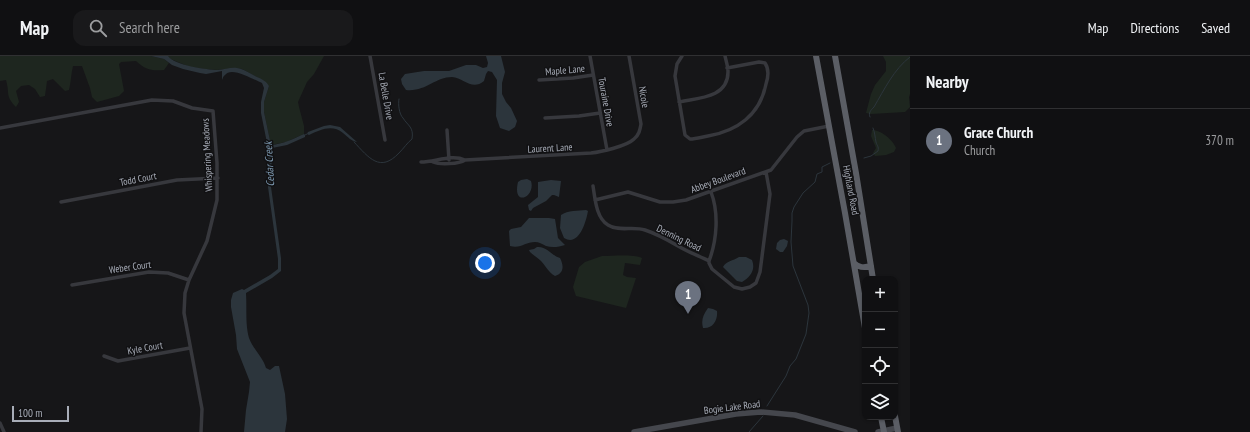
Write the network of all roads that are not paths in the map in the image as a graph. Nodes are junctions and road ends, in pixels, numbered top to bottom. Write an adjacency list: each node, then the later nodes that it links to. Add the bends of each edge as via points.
1 (370, 56): 17 (street, La Belle Drive)
2 (590, 56): 9 (street, Touraine Drive)
3 (629, 56): 18 (street, Nicole, via 641,123)
4 (725, 56): 8 (street)
5 (816, 56): 14 (highway, Highland Road)
6 (680, 57): 11 (street, via 675,76)
7 (834, 57): 30 (highway, Highland Road)
8 (728, 68): 11 (street, via 726,83 718,92 711,96); 11 (street, via 760,62 768,68 763,96 745,121 728,131 692,139 686,137)
9 (593, 75): 10 (street, Maple Lane); 12 (street, Touraine Drive)
10 (539, 80)
11 (679, 102)
12 (600, 112): 13 (street); 19 (street, Touraine Drive)
13 (545, 118)
14 (829, 126): 22 (street, Abbey Boulevard, via 804,131 771,170); 29 (highway, Highland Road)
15 (0, 128): 23 (street, Whispering Meadows, via 152,100 173,101 192,108 213,111)
16 (447, 130): 20 (street)
17 (385, 140)
18 (634, 140): 19 (street, Laurent Lane)
19 (607, 150): 20 (street, Laurent Lane)
20 (449, 161): 21 (street, Laurent Lane, via 437,164)
21 (421, 162)
22 (766, 172): 25 (street, Abbey Boulevard); 28 (street, Denning Road, via 770,194 760,272 756,283 742,289 734,287 712,270)
23 (218, 178): 27 (street, Todd Court, via 178,180); 32 (street, Whispering Meadows, via 217,200 209,236)
24 (592, 186): 26 (street, Denning Road)
25 (711, 192): 26 (street, Abbey Boulevard, via 673,202 660,202 628,192); 28 (street, via 716,214 713,250)
26 (595, 200): 28 (street, Denning Road, via 600,217 608,225 620,229 649,231)
27 (62, 202)
28 (709, 261)
29 (854, 263): 30 (highway, via 861,268); 34 (highway, Highland Road)
30 (871, 266): 31 (highway, Highland Road)
31 (873, 276)
32 (189, 280): 33 (street, Weber Court, via 168,273 149,272); 35 (street, Whispering Meadows, via 185,293 184,313)
33 (72, 285)
34 (862, 293)
35 (190, 348): 36 (street, Kyle Court, via 118,361); 42 (street, Whispering Meadows, via 202,409)
36 (104, 356)
37 (881, 420): 45 (highway)
38 (896, 420): 40 (highway)
39 (0, 423): 41 (street)
40 (897, 430): 45 (main road)
41 (4, 432)
42 (201, 432)
43 (634, 432): 44 (main road, Bogie Lake Road, via 736,414 767,412 800,416)
44 (855, 432)
45 (882, 432)

